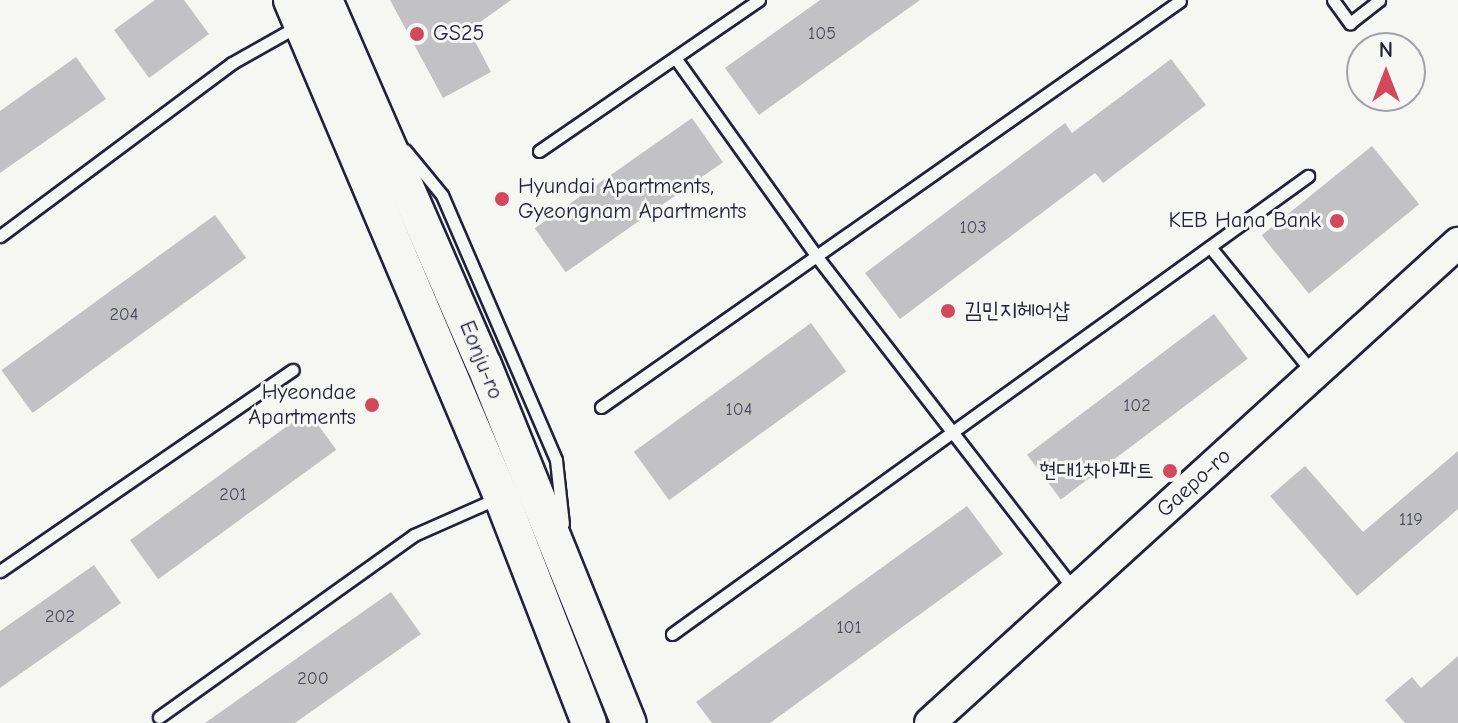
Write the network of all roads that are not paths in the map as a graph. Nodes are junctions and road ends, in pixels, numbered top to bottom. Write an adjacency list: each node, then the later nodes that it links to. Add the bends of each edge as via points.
1 (325, 0): 24 (main road, Eonju-ro, via 484,365)
2 (759, 0): 7 (lane)
3 (1333, 0): 4 (lane, via 1350,23)
4 (1379, 0)
5 (1180, 1): 13 (lane)
6 (296, 12): 10 (lane); 18 (main road, Eonju-ro)
7 (676, 59): 8 (lane); 13 (lane)
8 (539, 151)
9 (1308, 176): 12 (lane)
10 (0, 236)
11 (1458, 243): 15 (street, Gaepo-ro)
12 (1210, 247): 15 (lane); 17 (lane)
13 (817, 257): 16 (lane); 17 (lane)
14 (293, 370): 19 (lane)
15 (1314, 373): 20 (street, Gaepo-ro)
16 (601, 407)
17 (952, 432): 20 (lane); 21 (lane)
18 (501, 496): 22 (lane, via 414,535); 23 (main road, Eonju-ro)
19 (0, 571)
20 (1075, 590): 25 (street, Gaepo-ro)
21 (672, 634)
22 (159, 717)
23 (589, 723)
24 (629, 723)
25 (930, 723)

